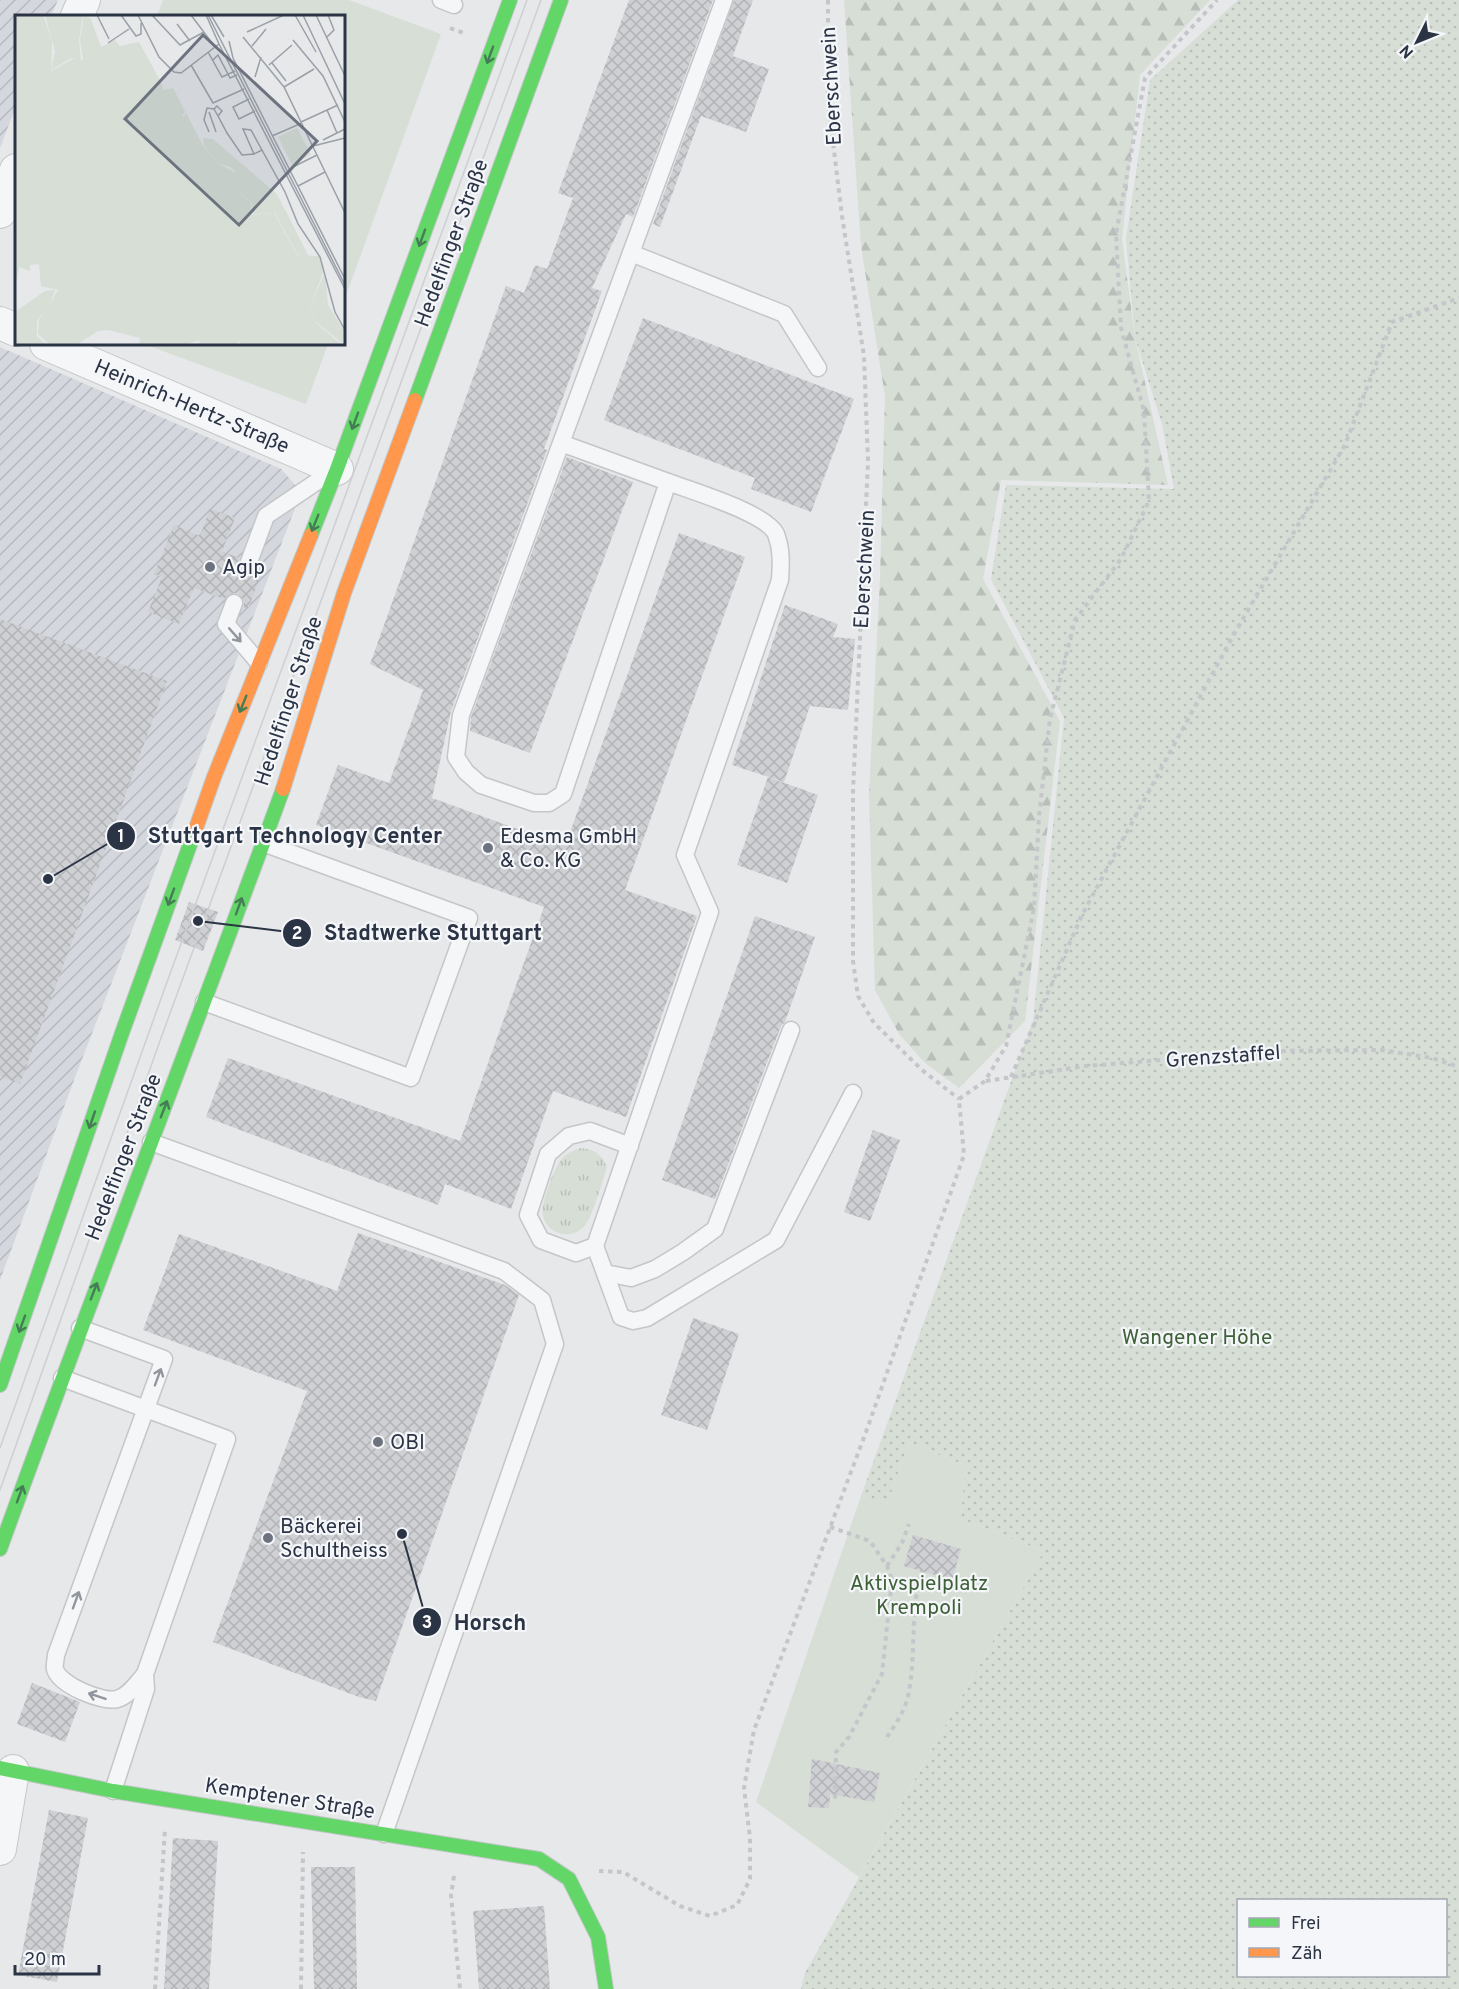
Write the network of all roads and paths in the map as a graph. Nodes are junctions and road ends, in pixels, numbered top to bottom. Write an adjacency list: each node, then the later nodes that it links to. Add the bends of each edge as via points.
1 (510, 0): 7 (street, Hedelfinger Straße)
2 (561, 0): 22 (street, Hedelfinger Straße, via 344,593)
3 (724, 0): 10 (lane)
4 (828, 0): 29 (path, Eberschwein, via 828,101 864,356 868,461 853,792 853,961 858,996 874,1023 922,1070)
5 (1217, 0): 27 (path, via 1145,78 1116,234 1121,328 1144,411 1149,501 1121,559 1076,620 1050,719 1032,919 1006,1046)
6 (447, 2): 7 (path, via 446,27)
7 (494, 44): 17 (street, Hedelfinger Straße, one-way to 17)
8 (15, 173): 9 (street)
9 (0, 212)
10 (631, 253): 15 (lane, via 784,314); 16 (lane)
11 (1459, 298): 26 (path, via 1392,322 1345,445 1234,634 1082,915)
12 (0, 323): 13 (street)
13 (15, 330)
14 (48, 345): 17 (street, Heinrich-Hertz-Straße)
15 (818, 368)
16 (561, 443): 18 (lane); 18 (lane, via 461,716 456,756 481,785 534,803 549,803 563,794)
17 (337, 469): 19 (lane, via 266,516); 21 (street, Hedelfinger Straße, one-way to 21)
18 (668, 482): 31 (lane, via 756,516 775,532 782,554 780,580 685,855 710,912)
19 (249, 562)
20 (234, 603): 21 (lane, one-way to 21, via 226,624)
21 (260, 663): 36 (street, Hedelfinger Straße, one-way to 36, via 214,777)
22 (263, 843): 23 (street, Hedelfinger Straße, one-way to 22); 23 (lane, via 469,918 411,1078)
23 (204, 1002): 30 (street, Hedelfinger Straße, one-way to 23)
24 (791, 1030): 33 (lane, via 715,1228 655,1269 631,1278)
25 (1459, 1067): 26 (path, Grenzstaffel, via 1432,1058 1381,1050 1275,1051 1086,1066)
26 (1011, 1077): 27 (path, Grenzstaffel)
27 (985, 1081): 29 (path)
28 (853, 1093): 33 (lane, via 777,1240 646,1318 633,1321 621,1317)
29 (959, 1099): 38 (path, via 964,1155)
30 (151, 1142): 34 (street, Hedelfinger Straße, one-way to 30); 51 (lane, via 504,1271 542,1300 555,1344)
31 (630, 1146): 32 (lane); 32 (lane, via 590,1131 569,1136 548,1154 528,1215 536,1232 541,1240 576,1253)
32 (595, 1246): 33 (lane)
33 (604, 1273)
34 (80, 1328): 35 (street, Hedelfinger Straße); 44 (lane, one-way to 34, via 125,1695 105,1700 75,1688 55,1669 56,1654 164,1359)
35 (62, 1378): 39 (street, Hedelfinger Straße, one-way to 35); 44 (lane, via 227,1439)
36 (0, 1385)
37 (909, 1524): 40 (path)
38 (830, 1527): 40 (path, via 870,1541); 54 (path, via 754,1730 744,1788 750,1879 737,1905 710,1916 680,1906 623,1872 599,1871)
39 (0, 1549)
40 (887, 1566): 42 (path)
41 (922, 1571): 43 (path)
42 (892, 1580): 43 (path); 49 (path, via 882,1674 849,1737 836,1752)
43 (918, 1582): 45 (path, via 908,1698)
44 (145, 1674): 47 (lane, via 146,1689)
45 (887, 1737)
46 (7, 1770): 47 (street, Kemptener Straße); 53 (street)
47 (113, 1791): 48 (street, Kemptener Straße)
48 (167, 1799): 50 (street, Kemptener Straße); 55 (path)
49 (835, 1801)
50 (303, 1820): 51 (street, Kemptener Straße); 56 (path)
51 (384, 1834): 52 (street, Kemptener Straße)
52 (459, 1846): 54 (street, Kemptener Straße, via 539,1859); 57 (path, via 451,1895)
53 (0, 1849)
54 (569, 1879): 58 (street, via 598,1937)
55 (155, 1989)
56 (301, 1989)
57 (460, 1989)
58 (606, 1989)

